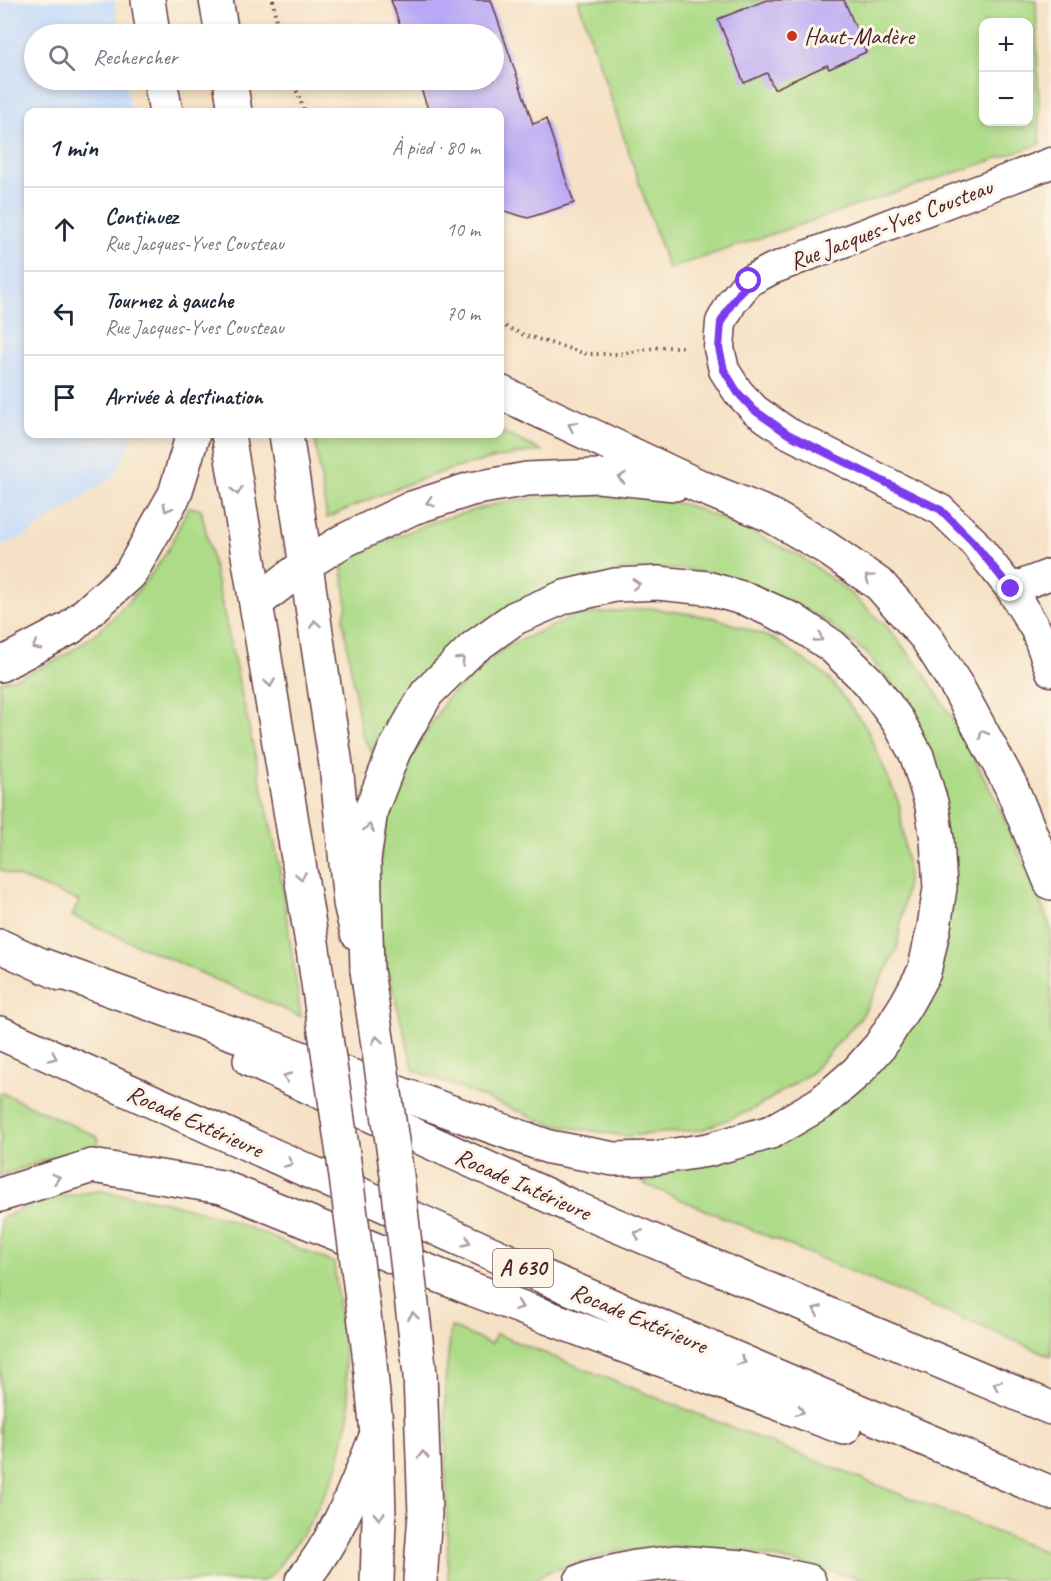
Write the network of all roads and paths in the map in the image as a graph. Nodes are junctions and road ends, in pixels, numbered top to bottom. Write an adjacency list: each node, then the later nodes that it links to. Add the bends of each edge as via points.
1 (148, 0): 4 (main road)
2 (216, 0): 5 (main road)
3 (273, 0): 6 (path)
4 (152, 24)
5 (220, 24)
6 (277, 24)
7 (162, 90): 10 (main road)
8 (232, 90): 11 (main road)
9 (296, 90): 12 (path)
10 (165, 108)
11 (234, 108)
12 (303, 108)
13 (1051, 163): 15 (street, Rue Jacques-Yves Cousteau, via 749,281 721,322)
14 (504, 326): 15 (path, via 587,354 619,354 660,346)
15 (719, 348): 23 (street, Rue Jacques-Yves Cousteau, via 724,370 754,410 788,434 941,510)
16 (504, 394): 20 (main road, one-way to 16)
17 (192, 438): 25 (main road, one-way to 25, via 175,494 130,574 70,628)
18 (229, 438): 24 (main road, one-way to 24)
19 (287, 438): 21 (main road)
20 (701, 487): 21 (main road, one-way to 21, via 598,476 527,479 471,489 412,508 343,541); 27 (main road, one-way to 20, via 1011,786 926,637 880,585 825,547 770,515)
21 (306, 564): 24 (main road); 30 (main road, one-way to 21, via 350,903 336,765)
22 (1051, 574): 23 (street)
23 (1011, 589): 26 (street, Rue Jacques-Yves Cousteau, via 1036,630)
24 (256, 603): 34 (main road, one-way to 34, bridge, via 344,1154)
25 (0, 665)
26 (1051, 671)
27 (1051, 883)
28 (0, 946): 29 (main road, Rocade Intérieure)
29 (42, 965): 30 (main road, one-way to 29, via 364,860 371,810 394,751 428,693 473,648 515,618 564,597 615,585 658,583 707,588 749,600 792,620 832,646 869,682 898,721 917,756 938,839 940,888 924,972 908,1003 880,1046 821,1103 771,1132 708,1150 656,1158 614,1159 549,1147); 33 (main road, Rocade Intérieure, one-way to 29, via 575,1208)
30 (367, 970): 39 (main road, one-way to 30, bridge, via 425,1514 420,1374 397,1175)
31 (0, 1033): 35 (main road, Rocade Extérieure / A 630, one-way to 35, via 549,1279)
32 (0, 1195): 36 (main road, one-way to 36, via 92,1166 222,1188 472,1289)
33 (1051, 1408)
34 (377, 1434): 37 (main road, via 342,1520); 38 (main road, one-way to 38)
35 (1051, 1493)
36 (1051, 1505)
37 (302, 1581)
38 (377, 1581)
39 (420, 1581)
40 (581, 1581): 41 (main road, via 635,1567 675,1562 743,1567)
41 (809, 1581)

